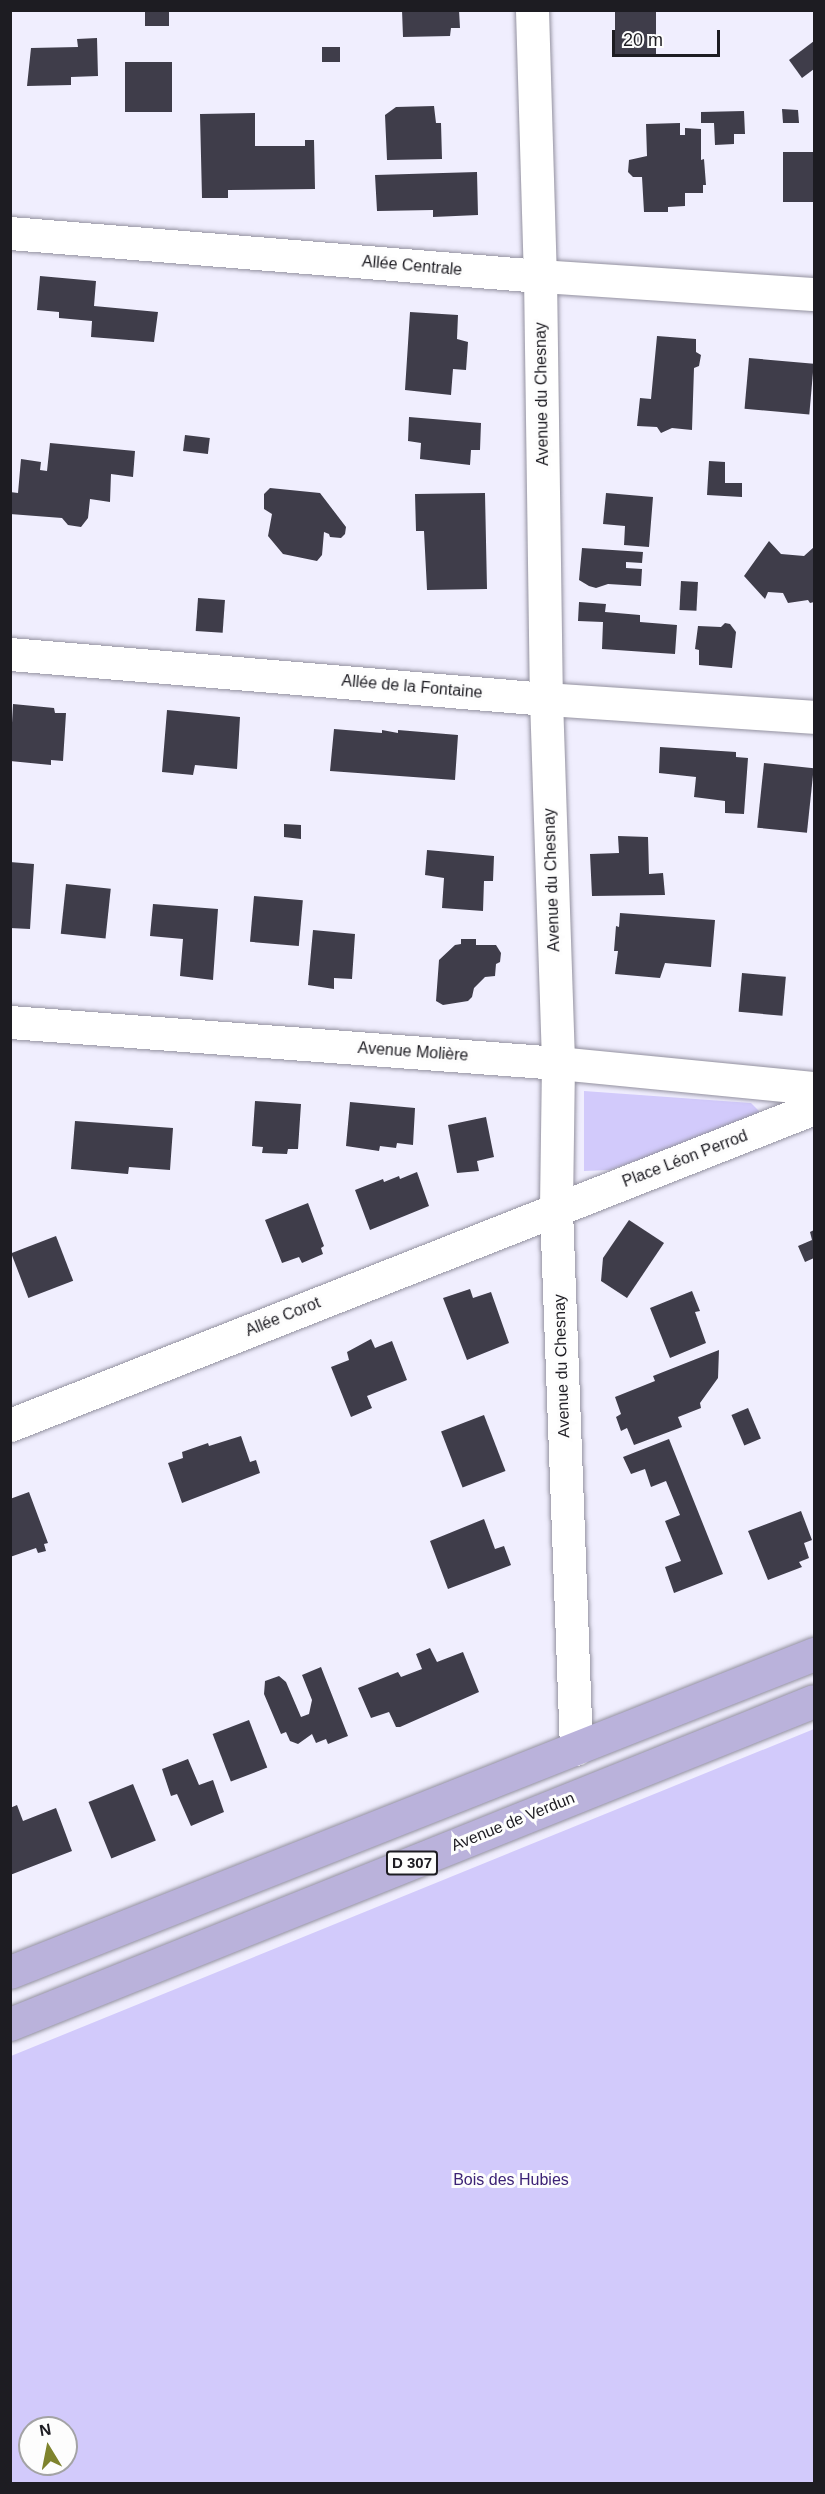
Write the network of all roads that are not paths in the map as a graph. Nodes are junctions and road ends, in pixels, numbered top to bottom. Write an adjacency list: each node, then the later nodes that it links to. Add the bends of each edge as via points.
1 (532, 10): 3 (street, Avenue du Chesnay)
2 (10, 233): 3 (street, Allée Centrale)
3 (540, 276): 4 (street, Allée Centrale); 6 (street, Avenue du Chesnay)
4 (814, 294)
5 (10, 654): 6 (street, Allée de la Fontaine)
6 (546, 699): 7 (street, Allée de la Fontaine); 9 (street, Avenue du Chesnay)
7 (814, 717)
8 (10, 1022): 9 (street, Avenue Molière)
9 (558, 1063): 10 (street, Avenue Molière); 12 (street, Avenue du Chesnay)
10 (814, 1088)
11 (814, 1108): 12 (street, Place Léon Perrod)
12 (556, 1210): 13 (street, Allée Corot); 16 (street, Avenue du Chesnay)
13 (10, 1425)
14 (814, 1654): 16 (main road, D 307)
15 (814, 1701): 18 (main road, Avenue de Verdun / D 307)
16 (576, 1749): 17 (main road, D 307)
17 (10, 1972)
18 (10, 2024)

